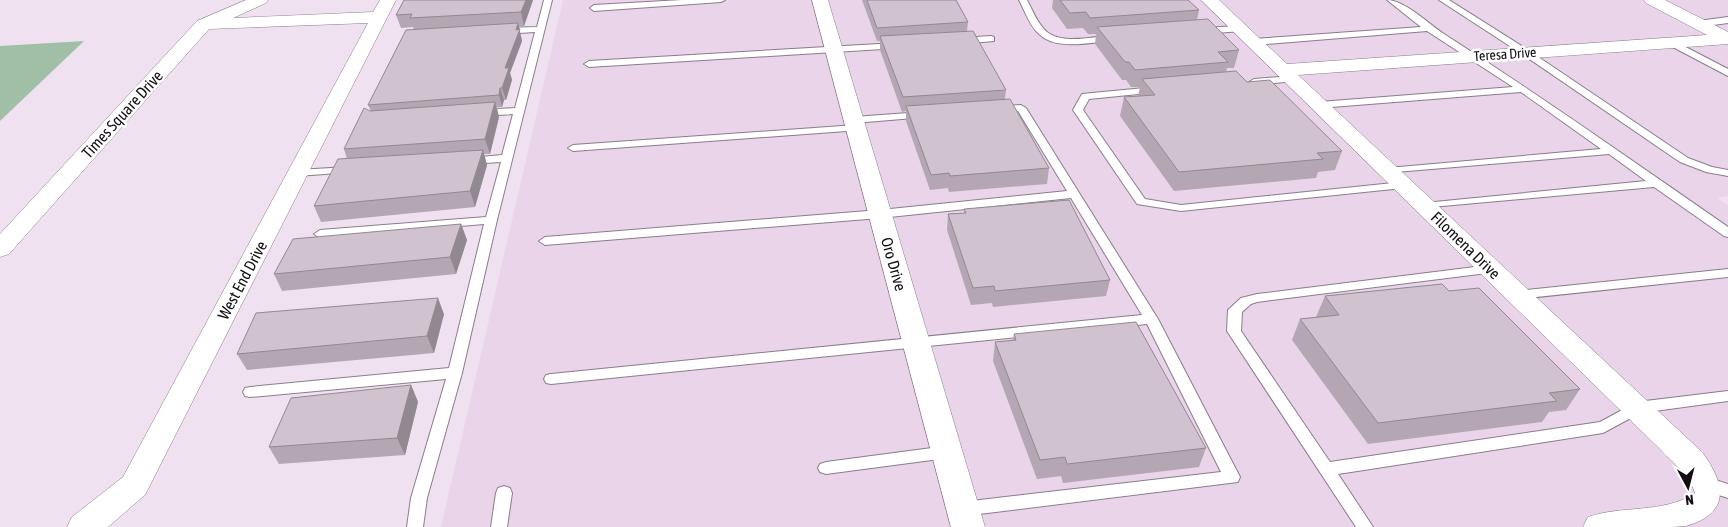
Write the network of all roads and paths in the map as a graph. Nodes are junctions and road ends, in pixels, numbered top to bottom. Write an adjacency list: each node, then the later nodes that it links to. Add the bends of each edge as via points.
1 (260, 0): 14 (street, Times Square Drive)
2 (548, 0): 16 (lane)
3 (721, 0): 11 (lane)
4 (820, 0): 26 (street, Oro Drive)
5 (1023, 0): 20 (lane, via 1043,35 1052,39)
6 (1209, 0): 19 (street, Filomena Drive)
7 (1391, 0): 15 (lane)
8 (1443, 0): 27 (lane)
9 (1652, 0): 13 (street)
10 (384, 8): 14 (street, West End Drive); 47 (street, West End Drive)
11 (594, 8)
12 (1728, 20): 13 (lane)
13 (1698, 24): 22 (street)
14 (203, 25): 57 (street, Times Square Drive)
15 (1427, 27): 19 (lane, via 1423,30); 28 (lane)
16 (540, 29): 17 (lane); 37 (lane)
17 (490, 32)
18 (1191, 32): 19 (lane)
19 (1246, 35): 31 (street, Filomena Drive)
20 (1124, 37)
21 (991, 39): 23 (lane)
22 (1728, 39): 24 (street, Teresa Drive)
23 (952, 42)
24 (1672, 43): 27 (street, Teresa Drive); 30 (lane)
25 (903, 45): 26 (lane)
26 (834, 50): 29 (lane); 40 (street, Oro Drive)
27 (1525, 52): 28 (street, Teresa Drive); 46 (lane, via 1684,160)
28 (1472, 56): 31 (street, Teresa Drive); 33 (lane)
29 (589, 64)
30 (1728, 73)
31 (1287, 74): 32 (lane); 35 (street, Filomena Drive)
32 (1243, 83)
33 (1523, 89): 35 (lane); 42 (lane)
34 (1164, 90): 48 (lane, via 1085,96 1078,110 1141,202 1181,208)
35 (1319, 105): 48 (street, Filomena Drive)
36 (992, 110): 50 (lane, via 1021,108)
37 (518, 111): 38 (lane); 43 (lane)
38 (471, 114)
39 (932, 114): 40 (lane)
40 (855, 124): 41 (lane); 52 (street, Oro Drive)
41 (573, 148)
42 (1610, 151): 48 (lane); 49 (lane)
43 (506, 158): 44 (lane); 53 (lane)
44 (456, 162)
45 (357, 169): 47 (lane)
46 (1728, 173)
47 (298, 174): 74 (street, West End Drive, via 134,486)
48 (1395, 178): 51 (street, Filomena Drive)
49 (1656, 183): 51 (lane); 54 (lane)
50 (1074, 194): 52 (lane); 61 (lane)
51 (1424, 206): 58 (street, Filomena Drive)
52 (880, 214): 56 (lane); 62 (street, Oro Drive)
53 (490, 220): 55 (lane); 63 (lane)
54 (1728, 233)
55 (320, 234)
56 (545, 241)
57 (0, 249)
58 (1491, 269): 60 (street, Filomena Drive); 70 (lane, via 1257,298 1246,300 1235,310 1234,331)
59 (1728, 274): 60 (lane)
60 (1518, 295): 67 (street, Filomena Drive)
61 (1151, 319): 62 (lane); 73 (lane, via 1232,477)
62 (916, 343): 64 (lane); 68 (street, Oro Drive)
63 (455, 373): 65 (lane); 75 (lane, via 419,498)
64 (551, 379)
65 (250, 392)
66 (1728, 396): 67 (lane)
67 (1637, 408): 70 (lane, via 1603,427); 71 (street, Filomena Drive)
68 (947, 452): 69 (lane); 73 (street, Oro Drive)
69 (826, 468)
70 (1326, 469): 77 (lane)
71 (1717, 492): 78 (street, via 1704,506 1690,512)
72 (504, 493): 76 (lane)
73 (966, 518)
74 (84, 527)
75 (415, 527)
76 (499, 527)
77 (1365, 527)
78 (1604, 527)

